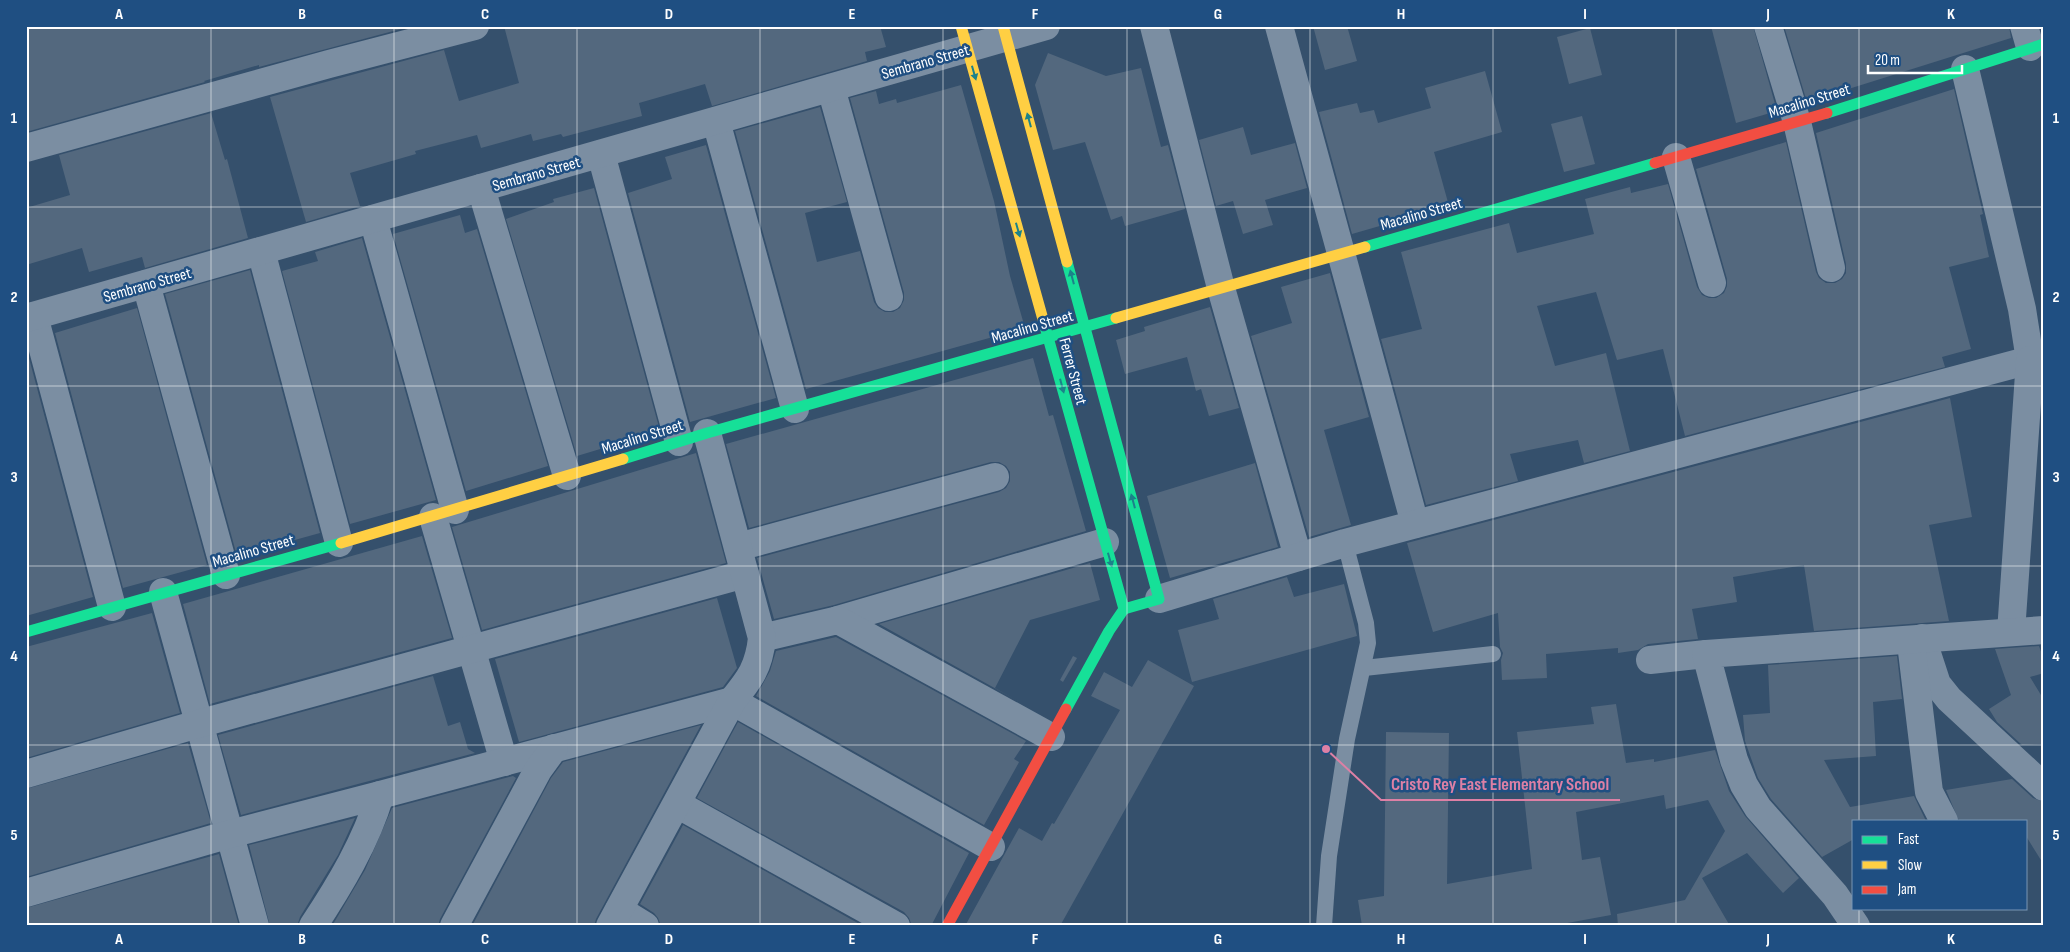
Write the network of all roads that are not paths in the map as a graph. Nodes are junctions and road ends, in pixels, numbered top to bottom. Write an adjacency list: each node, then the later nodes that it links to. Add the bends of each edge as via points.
1 (475, 26): 13 (street)
2 (1046, 26): 6 (street, Sembrano Street)
3 (1154, 26): 23 (street)
4 (1279, 26): 19 (street)
5 (1768, 26): 12 (street)
6 (1005, 32): 7 (street, Sembrano Street); 26 (street, Ferrer Street, one-way to 6)
7 (965, 38): 10 (street, Sembrano Street); 27 (street, Ferrer Street, one-way to 27)
8 (2033, 39): 9 (street, Macalino Street)
9 (1965, 70): 12 (street, Macalino Street); 28 (street)
10 (831, 88): 11 (street, Sembrano Street); 24 (street)
11 (716, 121): 14 (street, Sembrano Street); 29 (street)
12 (1796, 122): 15 (street, Macalino Street); 20 (street)
13 (26, 148)
14 (601, 154): 16 (street, Sembrano Street); 31 (street)
15 (1676, 157): 19 (street, Macalino Street); 21 (street)
16 (481, 188): 17 (street, Sembrano Street); 32 (street)
17 (373, 219): 18 (street, Sembrano Street); 34 (street)
18 (261, 251): 22 (street, Sembrano Street); 37 (street)
19 (1341, 253): 23 (street, Macalino Street); 35 (street)
20 (1831, 268)
21 (1712, 283)
22 (146, 284): 25 (street, Sembrano Street); 41 (street)
23 (1221, 288): 26 (street, Macalino Street); 40 (street)
24 (888, 297)
25 (30, 317): 45 (street)
26 (1085, 327): 27 (street, Macalino Street); 44 (street, Ferrer Street, one-way to 26)
27 (1048, 338): 29 (street, Macalino Street); 36 (street, Ferrer Street, one-way to 36)
28 (2037, 360): 35 (street); 50 (street)
29 (795, 409): 30 (street, Macalino Street)
30 (707, 433): 31 (street, Macalino Street); 39 (street)
31 (679, 442): 32 (street, Macalino Street)
32 (567, 476): 34 (street, Macalino Street)
33 (995, 477): 39 (street)
34 (444, 513): 37 (street, Macalino Street); 53 (street)
35 (1415, 524): 38 (street)
36 (1105, 542): 46 (street, Ferrer Street, one-way to 46); 47 (street)
37 (339, 543): 41 (street, Macalino Street)
38 (1345, 543): 40 (street); 57 (lane, via 1366,623 1368,643)
39 (738, 547): 42 (street)
40 (1298, 557): 44 (street)
41 (226, 574): 43 (street, Macalino Street)
42 (745, 574): 51 (street); 53 (street)
43 (163, 592): 45 (street, Macalino Street); 59 (street)
44 (1159, 599): 46 (street)
45 (112, 607): 49 (street, Macalino Street)
46 (1124, 609): 60 (street)
47 (838, 620): 51 (street); 60 (street)
48 (2044, 630): 50 (street)
49 (26, 632)
50 (2011, 632): 52 (street)
51 (762, 638): 58 (street, via 760,659 754,672)
52 (1916, 639): 55 (street); 64 (street, via 1937,684 1949,699); 67 (street, via 1929,792)
53 (471, 651): 59 (street); 62 (street)
54 (1493, 654): 57 (lane)
55 (1706, 654): 56 (street); 79 (street, via 1734,760 1744,785 1758,808 1835,895)
56 (1650, 660)
57 (1364, 668): 78 (lane, via 1348,739 1329,856)
58 (732, 701): 61 (street); 66 (street); 69 (street)
59 (198, 724): 63 (street); 68 (street)
60 (1051, 737): 69 (street)
61 (554, 748): 62 (street); 74 (street, via 538,770)
62 (504, 762): 65 (street)
63 (26, 774)
64 (2044, 787)
65 (380, 795): 68 (street); 73 (street, via 336,892)
66 (677, 804): 71 (street); 76 (street)
67 (1943, 820)
68 (230, 834): 70 (street); 72 (street)
69 (991, 848): 77 (street)
70 (26, 893)
71 (615, 918): 75 (street)
72 (255, 926)
73 (313, 926)
74 (454, 926)
75 (645, 926)
76 (896, 926)
77 (947, 926)
78 (1324, 926)
79 (1856, 926)

